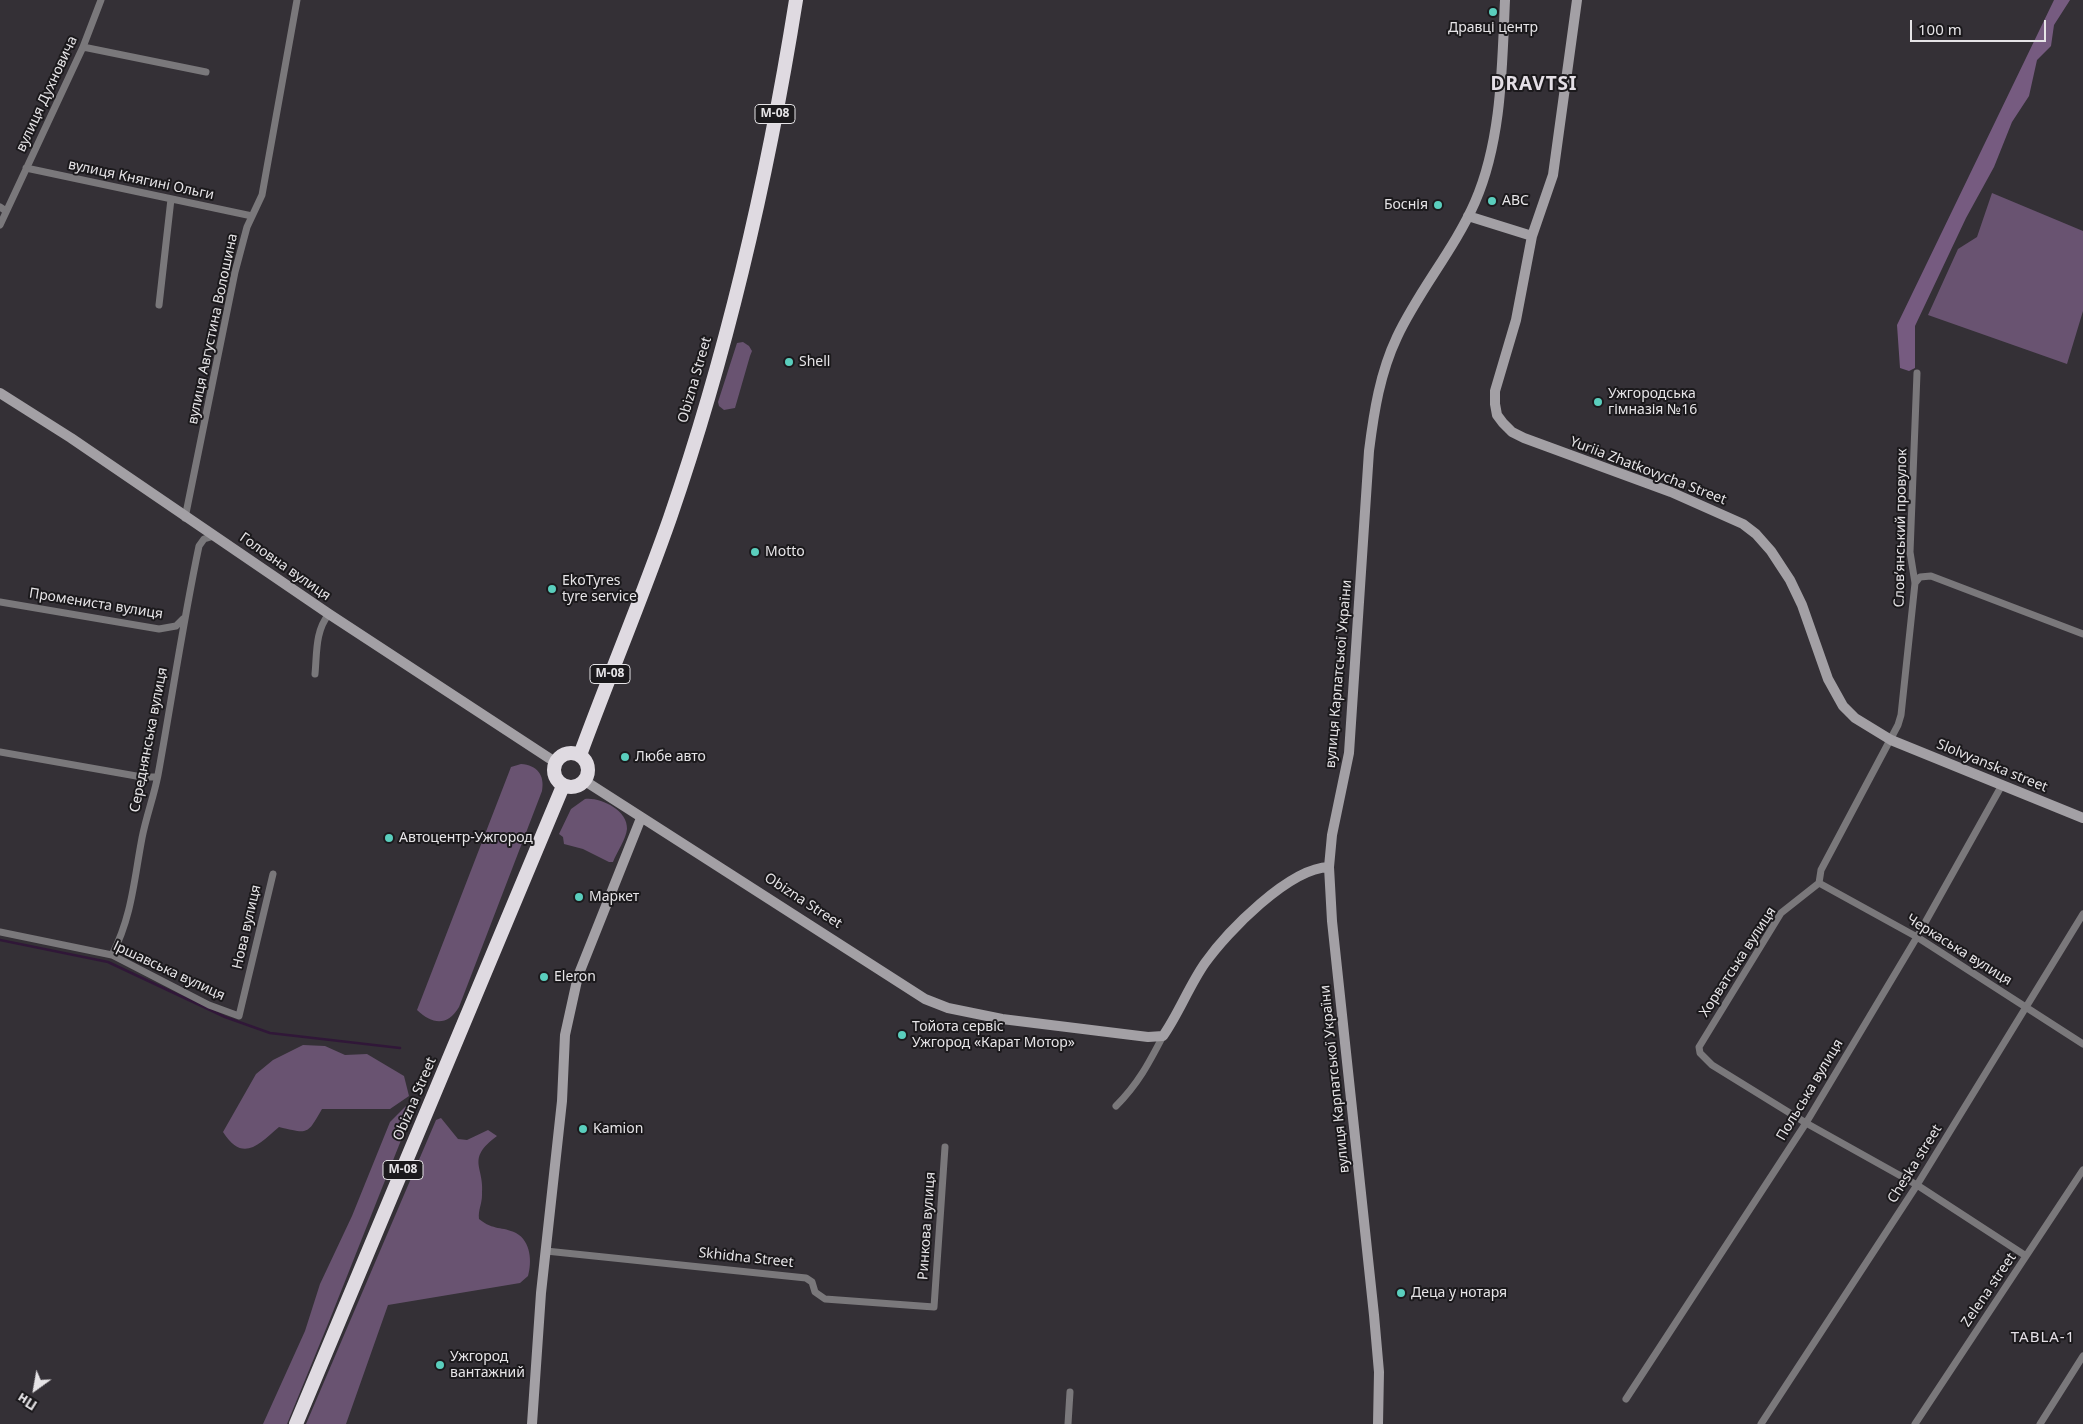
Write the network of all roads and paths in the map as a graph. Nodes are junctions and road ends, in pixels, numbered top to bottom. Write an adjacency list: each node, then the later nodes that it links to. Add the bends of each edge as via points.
1 (101, 0): 6 (street, вулиця Духновича)
2 (297, 0): 11 (street, вулиця Августина Волошина, via 262,196)
3 (796, 0): 28 (highway, Obizna Street / М-08, via 754,227 704,410 667,527)
4 (1505, 0): 12 (street, вулиця Карпатської України, via 1493,139 1484,178)
5 (1577, 0): 14 (street, Yuriia Zhatkovycha Street, via 1553,175)
6 (83, 47): 7 (street); 8 (street, вулиця Духновича)
7 (206, 72)
8 (26, 168): 9 (street, вулиця Княгині Ольги); 10 (street, вулиця Духновича)
9 (171, 199): 11 (street, вулиця Княгині Ольги); 15 (street)
10 (3, 209): 13 (street, вулиця Духновича)
11 (252, 216): 18 (street, вулиця Августина Волошина, via 235,272)
12 (1468, 216): 14 (street); 36 (street, вулиця Карпатської України, via 1398,335 1384,370 1375,406 1349,753 1334,821)
13 (0, 224)
14 (1532, 236): 26 (street, Yuriia Zhatkovycha Street, via 1516,320 1495,391 1497,415 1512,432 1671,492 1743,524 1756,534 1772,551 1790,580 1802,604 1828,679 1843,706 1855,718)
15 (159, 305)
16 (1917, 373): 20 (street, Словʼянський провулок, via 1910,552)
17 (0, 394): 18 (street, Головна вулиця, via 71,438)
18 (185, 518): 19 (street, Головна вулиця)
19 (214, 536): 22 (street, Головна вулиця); 23 (street, Середнянська вулиця, via 204,539 199,546)
20 (1915, 583): 24 (street, via 1923,576 1931,576); 26 (street, Словʼянський провулок, via 1901,714)
21 (0, 602): 23 (street, Промениста вулиця, via 159,629 176,626)
22 (329, 614): 25 (street, via 317,637); 29 (street, Головна вулиця)
23 (184, 617): 30 (street, Середнянська вулиця)
24 (2083, 634)
25 (315, 674)
26 (1891, 740): 32 (street, Slolvyanska street); 38 (street, via 1822,870)
27 (0, 752): 30 (street)
28 (580, 755): 29 (highway, via 569,752); 31 (highway, via 587,764)
29 (555, 762): 33 (highway, via 553,773)
30 (157, 777): 42 (street, Середнянська вулиця, via 142,836 131,907)
31 (585, 781): 33 (highway, via 575,787); 34 (street, Obizna Street)
32 (2002, 785): 35 (street, Slolvyanska street); 41 (street, Польська вулиця)
33 (564, 786): 58 (highway, Obizna Street / М-08)
34 (641, 818): 45 (street, Obizna Street, via 906,987 948,1008 1012,1021); 52 (street, via 578,976 565,1035)
35 (2083, 818)
36 (1329, 867): 45 (street, via 1310,870 1282,887 1233,929 1205,963); 61 (street, вулиця Карпатської України, via 1375,1324 1379,1372)
37 (273, 874): 44 (street, Нова вулиця)
38 (1819, 883): 41 (street, Черкаська вулиця); 48 (street, Хорватська вулиця, via 1781,914 1699,1047 1700,1053 1712,1066)
39 (2083, 914): 43 (street, Cheska street)
40 (0, 932): 42 (street, Іршавська вулиця)
41 (1917, 937): 43 (street, Черкаська вулиця); 48 (street, Польська вулиця)
42 (112, 955): 44 (street, Іршавська вулиця, via 208,1005)
43 (2026, 1007): 46 (street, Черкаська вулиця); 51 (street, Cheska street)
44 (239, 1016)
45 (1163, 1036): 47 (street, via 1141,1078)
46 (2083, 1044)
47 (1116, 1106)
48 (1806, 1123): 51 (street); 57 (street, Польська вулиця)
49 (945, 1147): 54 (street, Ринкова вулиця)
50 (2083, 1170): 53 (street, Zelena street)
51 (1917, 1185): 53 (street); 62 (street, Cheska street)
52 (546, 1251): 54 (street, Skhidna Street, via 806,1278 826,1299); 59 (street)
53 (2026, 1256): 63 (street, Zelena street)
54 (934, 1307)
55 (2083, 1356): 64 (street)
56 (1070, 1392): 60 (street)
57 (1626, 1399)
58 (296, 1424)
59 (532, 1424)
60 (1068, 1424)
61 (1378, 1424)
62 (1761, 1424)
63 (1915, 1424)
64 (2040, 1424)

